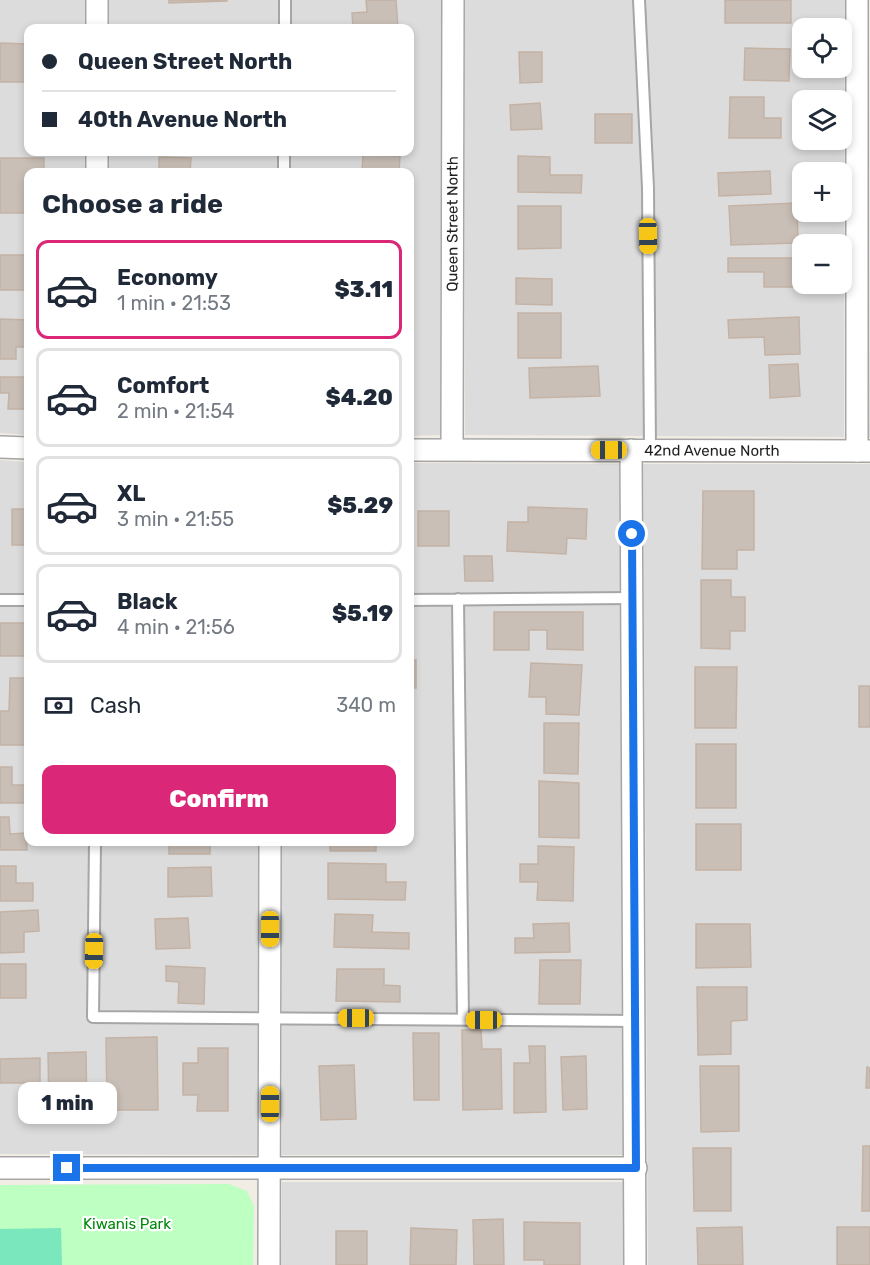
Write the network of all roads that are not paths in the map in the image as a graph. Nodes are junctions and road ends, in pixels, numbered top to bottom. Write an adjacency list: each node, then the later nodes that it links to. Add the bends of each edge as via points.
1 (97, 0): 6 (street)
2 (285, 0): 7 (lane)
3 (453, 0): 11 (street, Queen Street North)
4 (639, 0): 13 (lane, via 648,188)
5 (857, 0): 8 (street)
6 (97, 24)
7 (285, 24)
8 (863, 192): 14 (street)
9 (0, 447): 10 (street)
10 (24, 448)
11 (453, 449): 12 (street, 42nd Avenue North); 13 (street, 42nd Avenue North)
12 (414, 450)
13 (641, 450): 14 (street, 42nd Avenue North); 15 (street)
14 (863, 451)
15 (632, 598): 16 (lane); 24 (street)
16 (458, 599): 19 (lane); 23 (lane)
17 (0, 600): 18 (lane)
18 (24, 600)
19 (414, 600)
20 (95, 846): 22 (lane, via 93,1017)
21 (270, 846): 22 (street)
22 (270, 1017): 23 (lane); 27 (street)
23 (463, 1019): 24 (lane)
24 (635, 1021): 26 (street)
25 (0, 1168): 27 (street)
26 (636, 1168): 27 (street); 29 (street)
27 (270, 1169): 28 (street)
28 (269, 1265)
29 (635, 1265)

